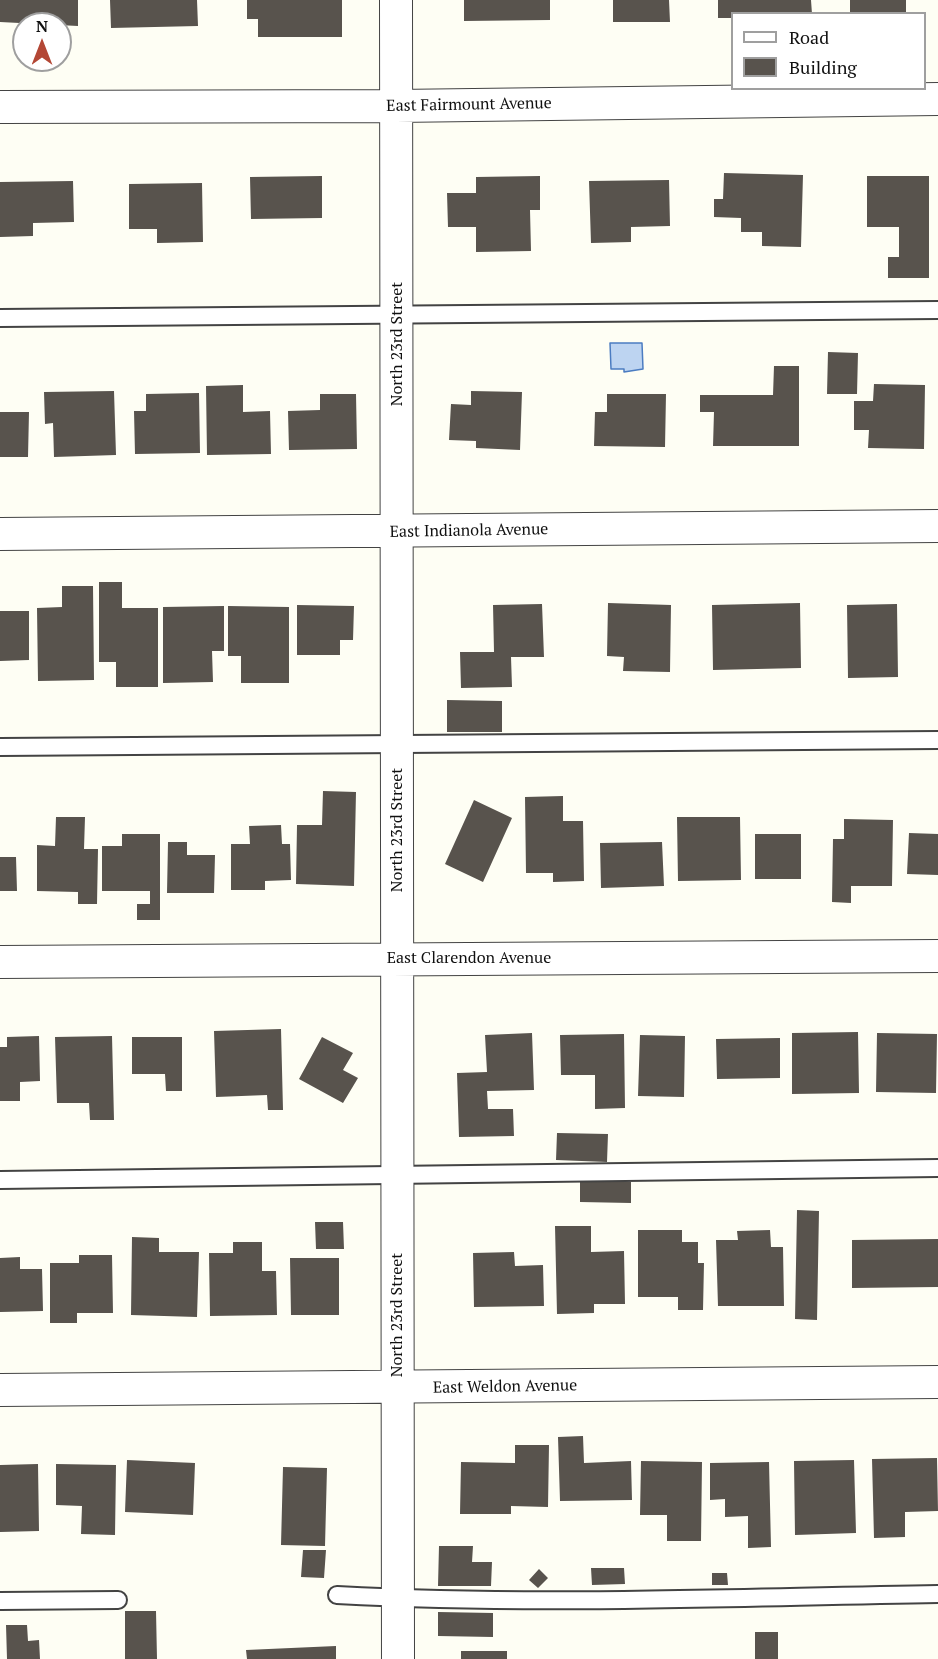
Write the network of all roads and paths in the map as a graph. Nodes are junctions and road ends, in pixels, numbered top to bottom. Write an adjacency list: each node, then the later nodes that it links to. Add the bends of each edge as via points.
1 (396, 0): 3 (street, North 23rd Street)
2 (938, 99): 3 (street, East Fairmount Avenue)
3 (396, 106): 4 (street, East Fairmount Avenue); 6 (street, North 23rd Street)
4 (0, 107)
5 (938, 310): 6 (lane)
6 (397, 314): 7 (lane); 9 (street, North 23rd Street)
7 (0, 318)
8 (938, 526): 9 (street, East Indianola Avenue)
9 (397, 532): 10 (street, East Indianola Avenue); 12 (street, North 23rd Street)
10 (0, 534)
11 (938, 740): 12 (lane)
12 (397, 743): 13 (lane); 15 (street, North 23rd Street)
13 (0, 747)
14 (938, 956): 15 (street, East Clarendon Avenue)
15 (397, 959): 16 (street, East Clarendon Avenue); 18 (street, North 23rd Street)
16 (0, 962)
17 (938, 1168): 18 (lane)
18 (397, 1173): 19 (lane); 21 (street, North 23rd Street)
19 (0, 1179)
20 (938, 1382): 21 (street, East Weldon Avenue)
21 (398, 1389): 22 (street, East Weldon Avenue); 25 (street, North 23rd Street)
22 (0, 1390)
23 (938, 1594): 25 (lane)
24 (338, 1595): 25 (lane)
25 (398, 1599): 28 (street, North 23rd Street)
26 (118, 1600): 27 (lane)
27 (0, 1601)
28 (398, 1659)

